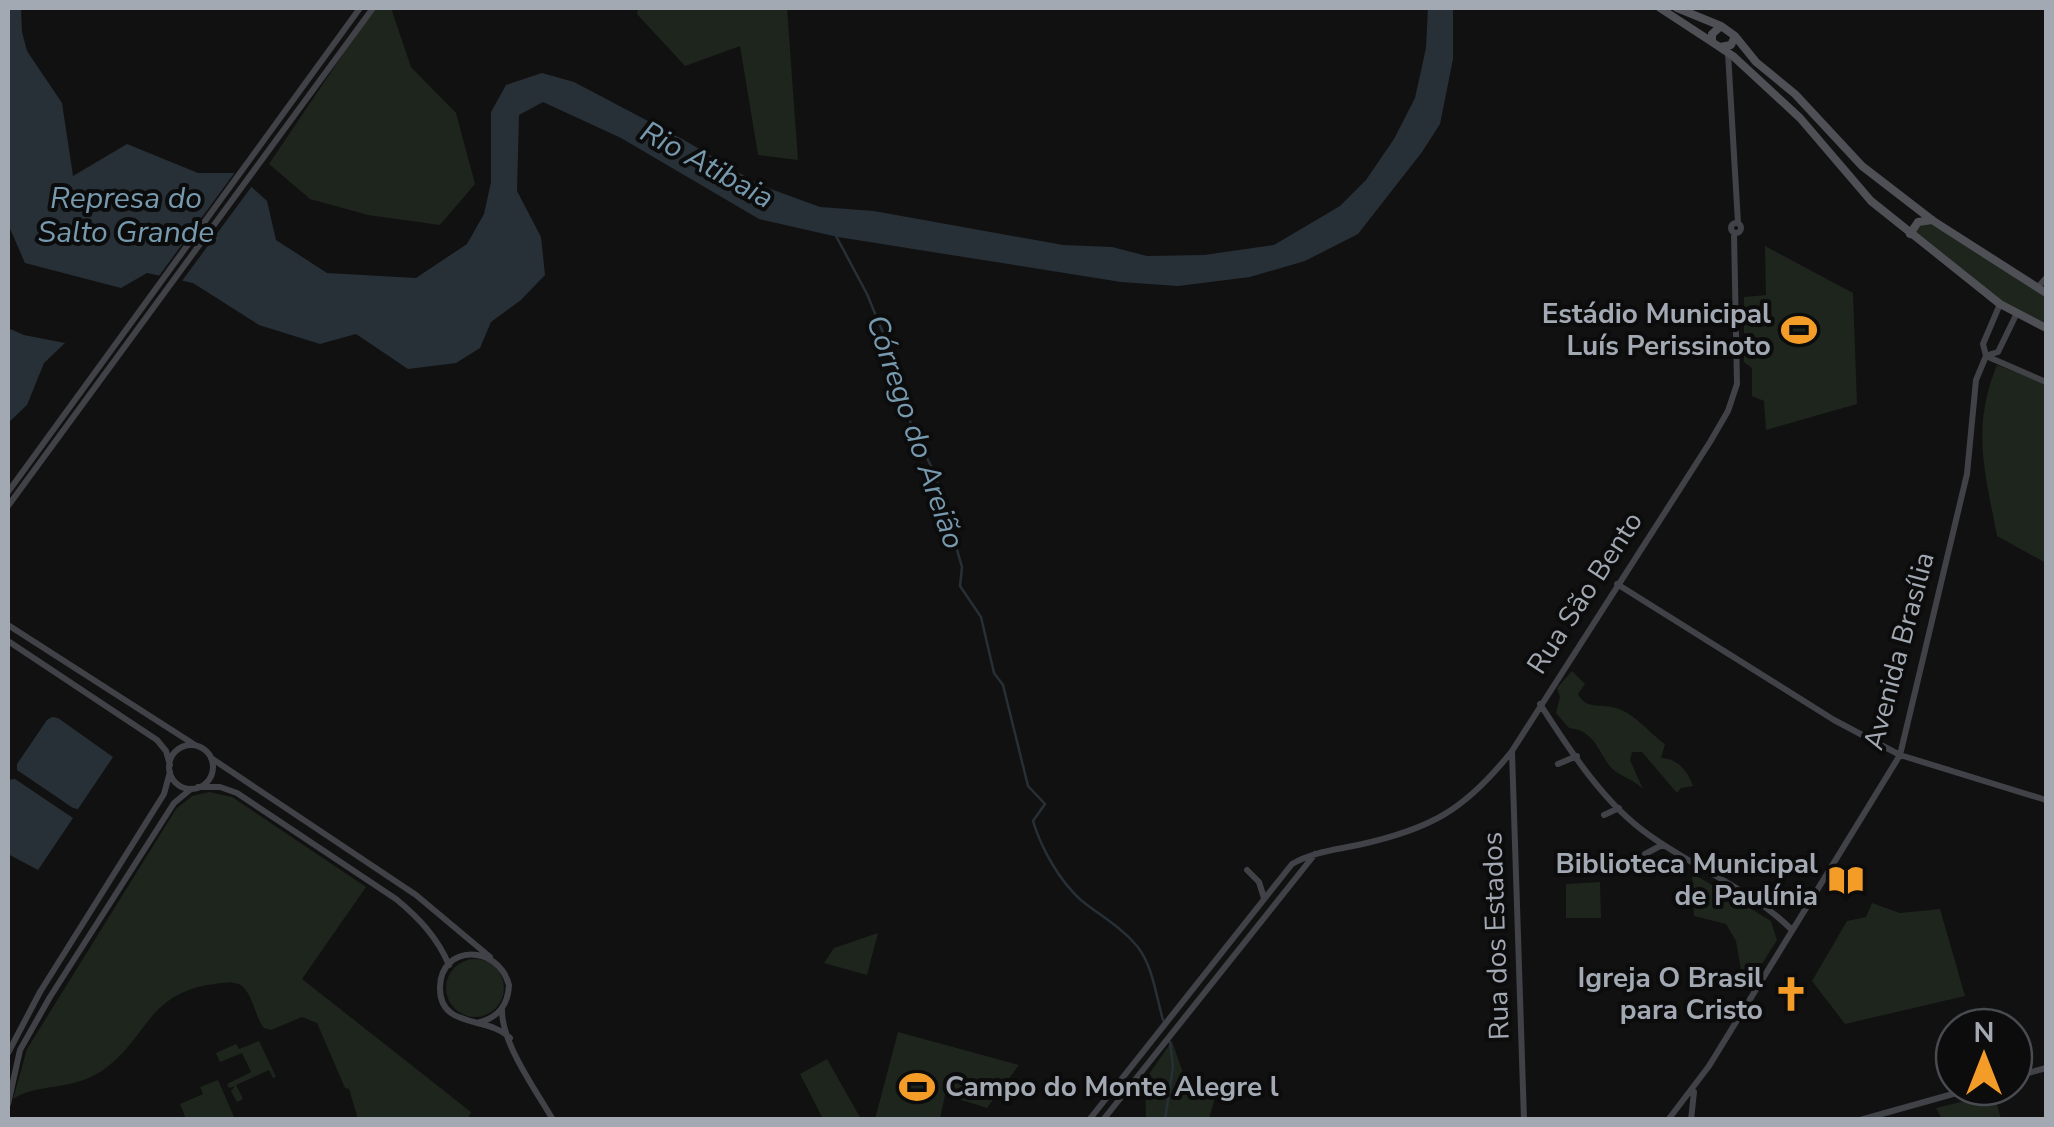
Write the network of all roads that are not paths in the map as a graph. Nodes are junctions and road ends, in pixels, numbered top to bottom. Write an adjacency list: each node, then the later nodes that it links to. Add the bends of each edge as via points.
1 (360, 8): 16 (main road)
2 (373, 8): 17 (main road)
3 (1660, 8): 6 (main road)
4 (1677, 8): 5 (main road)
5 (1721, 26): 6 (main road); 6 (main road, via 1712,34)
6 (1725, 45): 7 (main road, via 1795,94 1862,166); 8 (main road); 20 (main road, Rua São Bento, via 1736,212 1734,398)
7 (1932, 220): 8 (main road, via 1918,222); 10 (main road)
8 (1910, 234): 11 (main road)
9 (2046, 278): 10 (main road)
10 (2042, 290)
11 (2000, 304): 12 (main road); 14 (main road, Avenida Brasília, via 1982,344)
12 (2016, 314): 13 (main road); 14 (main road, Avenida Brasília, via 1998,352)
13 (2046, 328)
14 (1986, 356): 15 (main road); 19 (main road, Avenida Brasília, via 1976,380 1972,452)
15 (2046, 382)
16 (8, 492)
17 (8, 506)
18 (1941, 534): 19 (main road)
19 (1950, 546): 26 (main road, Avenida Brasília)
20 (1617, 584): 23 (main road, Rua São Bento); 26 (main road)
21 (8, 624): 24 (main road)
22 (8, 641): 30 (main road, via 157,740)
23 (1540, 704): 25 (main road, Rua São Bento); 27 (main road)
24 (195, 746): 28 (main road); 30 (main road, via 181,748)
25 (1512, 751): 31 (main road, Rua São Bento); 32 (main road, Rua dos Estados)
26 (1900, 755): 34 (main road); 42 (main road, Avenida Brasília)
27 (1577, 756): 29 (main road); 35 (main road)
28 (212, 758): 33 (main road, via 212,772); 43 (main road, via 416,895)
29 (1558, 764)
30 (170, 768): 33 (main road, via 178,784); 52 (main road, via 164,794)
31 (1494, 774): 32 (main road); 38 (main road, Rua São Bento, via 1440,818)
32 (1514, 781): 59 (main road, Rua dos Estados)
33 (195, 788): 44 (main road, via 237,793 396,899 419,917); 55 (main road, via 174,802 50,996 20,1050)
34 (2046, 800)
35 (1620, 808): 36 (main road); 37 (main road)
36 (1604, 815)
37 (1662, 844): 39 (main road); 42 (main road, via 1732,882)
38 (1316, 853): 41 (main road, Rua São Bento, via 1292,864); 46 (main road)
39 (1645, 854)
40 (1247, 870): 41 (main road)
41 (1264, 899): 45 (main road)
42 (1791, 929): 53 (main road, Avenida Brasília)
43 (490, 957): 44 (main road, via 475,953); 47 (main road, via 509,984)
44 (449, 965): 48 (main road, via 442,976 443,1003 463,1021)
45 (1209, 968): 46 (main road); 50 (main road)
46 (1217, 974): 51 (main road)
47 (502, 1009): 48 (main road); 49 (main road)
48 (477, 1023): 49 (main road, via 498,1027)
49 (510, 1038): 56 (main road)
50 (1150, 1044): 51 (main road); 57 (main road)
51 (1158, 1050): 58 (main road)
52 (8, 1053)
53 (1696, 1086): 60 (main road, Avenida Brasília); 61 (main road, Avenida Brasília)
54 (1934, 1099): 62 (main road)
55 (8, 1104)
56 (552, 1120)
57 (1089, 1120)
58 (1103, 1120)
59 (1524, 1120)
60 (1668, 1120)
61 (1692, 1120)
62 (1860, 1120)

